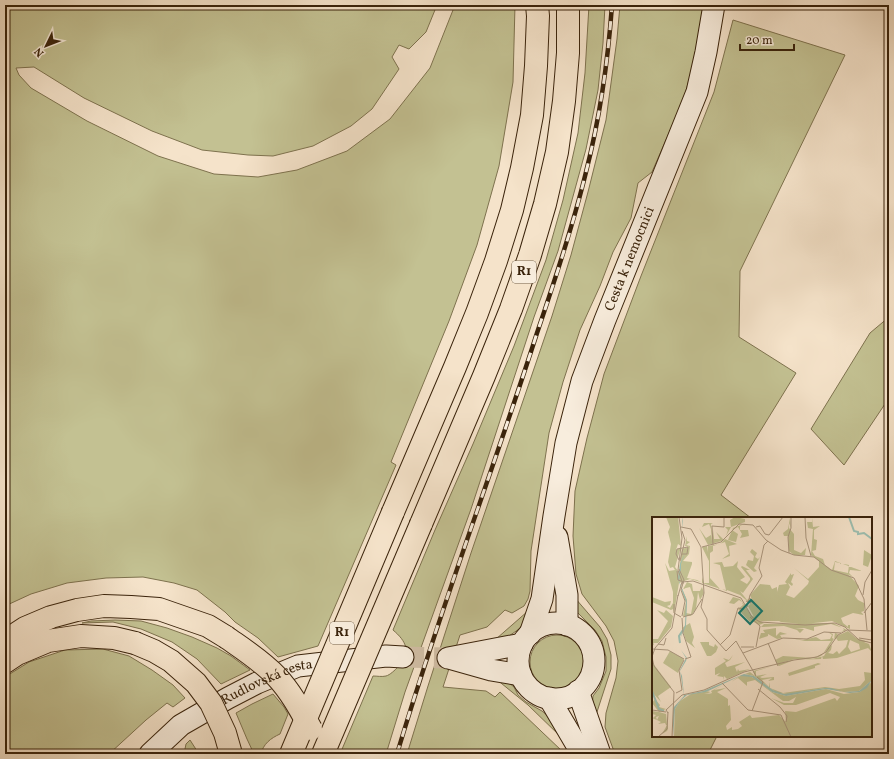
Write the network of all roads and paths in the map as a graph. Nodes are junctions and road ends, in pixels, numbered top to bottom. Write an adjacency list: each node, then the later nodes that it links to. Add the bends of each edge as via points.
1 (537, 5): 15 (highway, R1, bridge, via 532,115 512,210 496,261 455,367)
2 (568, 5): 16 (highway, R1, bridge, via 564,101 545,204 530,255 484,376)
3 (714, 5): 4 (street, Cesta k nemocnici, via 696,92 582,381 566,443)
4 (554, 516): 5 (street, Cesta k nemocnici, via 567,595); 6 (street, Cesta k nemocnici, via 542,599)
5 (567, 625): 6 (street, via 543,626); 11 (street, via 585,637 592,653 591,674)
6 (526, 639): 10 (street, Cesta k nemocnici, via 519,652 518,668); 10 (street, via 448,658)
7 (5, 641): 16 (highway, bridge, via 25,628 51,617 104,606 159,609 186,618 208,626 226,637 277,677 298,704)
8 (403, 657): 13 (street, Rudlovská cesta, via 386,656 298,666 257,683 181,725)
9 (5, 662): 14 (highway, bridge, via 48,641 81,636 114,638 135,643 172,661 196,683 211,703 225,733)
10 (521, 676): 12 (street, via 532,690)
11 (578, 691): 12 (street, via 564,698); 18 (street)
12 (548, 698): 17 (street)
13 (150, 754)
14 (231, 754)
15 (291, 754)
16 (322, 754)
17 (582, 754)
18 (600, 754)

